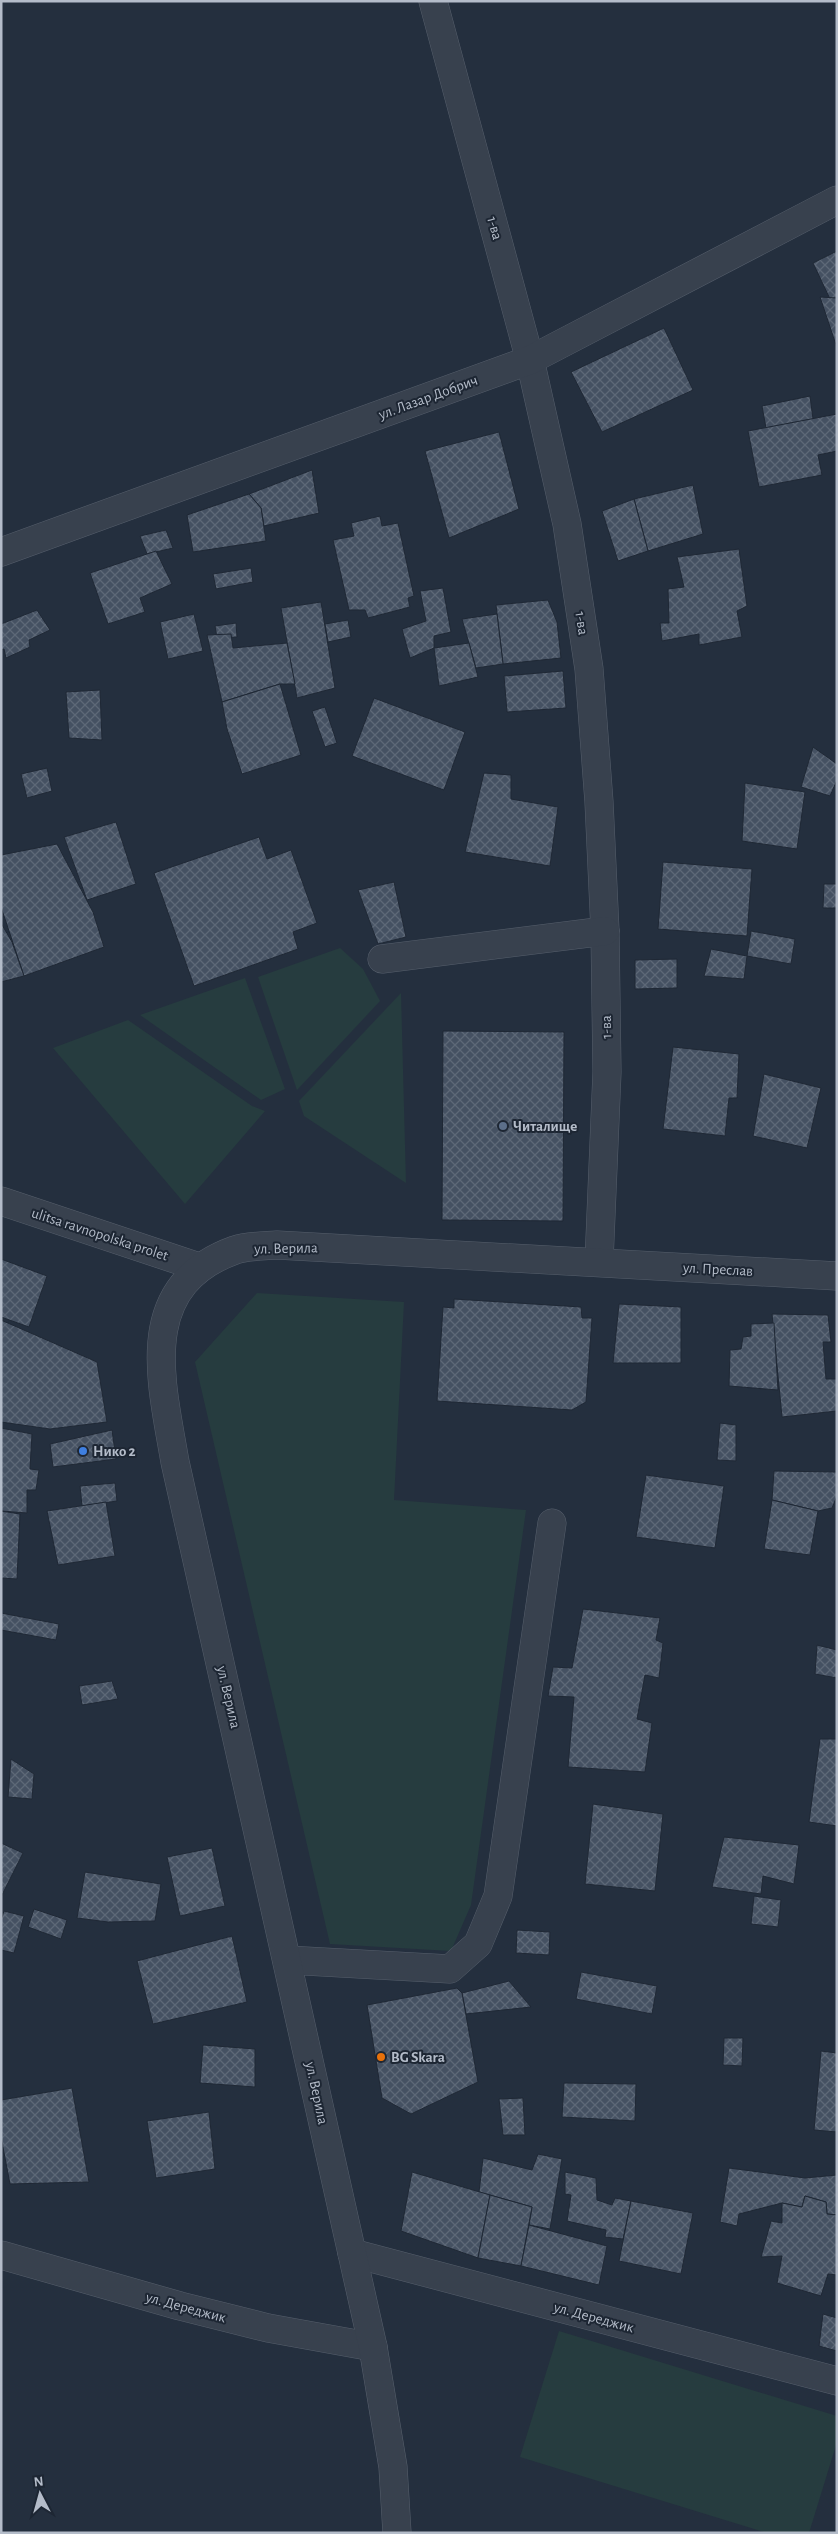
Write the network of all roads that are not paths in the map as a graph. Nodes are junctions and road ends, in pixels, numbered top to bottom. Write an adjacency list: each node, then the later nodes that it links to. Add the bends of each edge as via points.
1 (433, 1): 3 (street, 1-ва)
2 (837, 200): 3 (street, ул. Лазар Добрич)
3 (530, 360): 4 (street, ул. Лазар Добрич); 5 (street, 1-ва, via 567,524 589,669)
4 (1, 552)
5 (605, 931): 6 (street); 8 (street, 1-ва, via 607,1072)
6 (382, 959)
7 (1, 1201): 9 (street, ulitsa ravnopolska prolet)
8 (598, 1262): 9 (street, ул. Верила, via 277,1244 236,1250); 10 (street, ул. Преслав)
9 (199, 1267): 12 (street, ул. Верила, via 177,1292 164,1322 161,1357 165,1404 175,1462)
10 (837, 1276)
11 (552, 1523): 12 (street, via 498,1896 478,1944 450,1969)
12 (287, 1960): 13 (street, ул. Верила)
13 (352, 2253): 15 (street, ул. Верила); 16 (street, ул. Дереджик)
14 (1, 2255): 15 (street, ул. Дереджик, via 268,2328)
15 (373, 2347): 17 (street, ул. Верила, via 392,2467)
16 (837, 2381)
17 (397, 2533)

